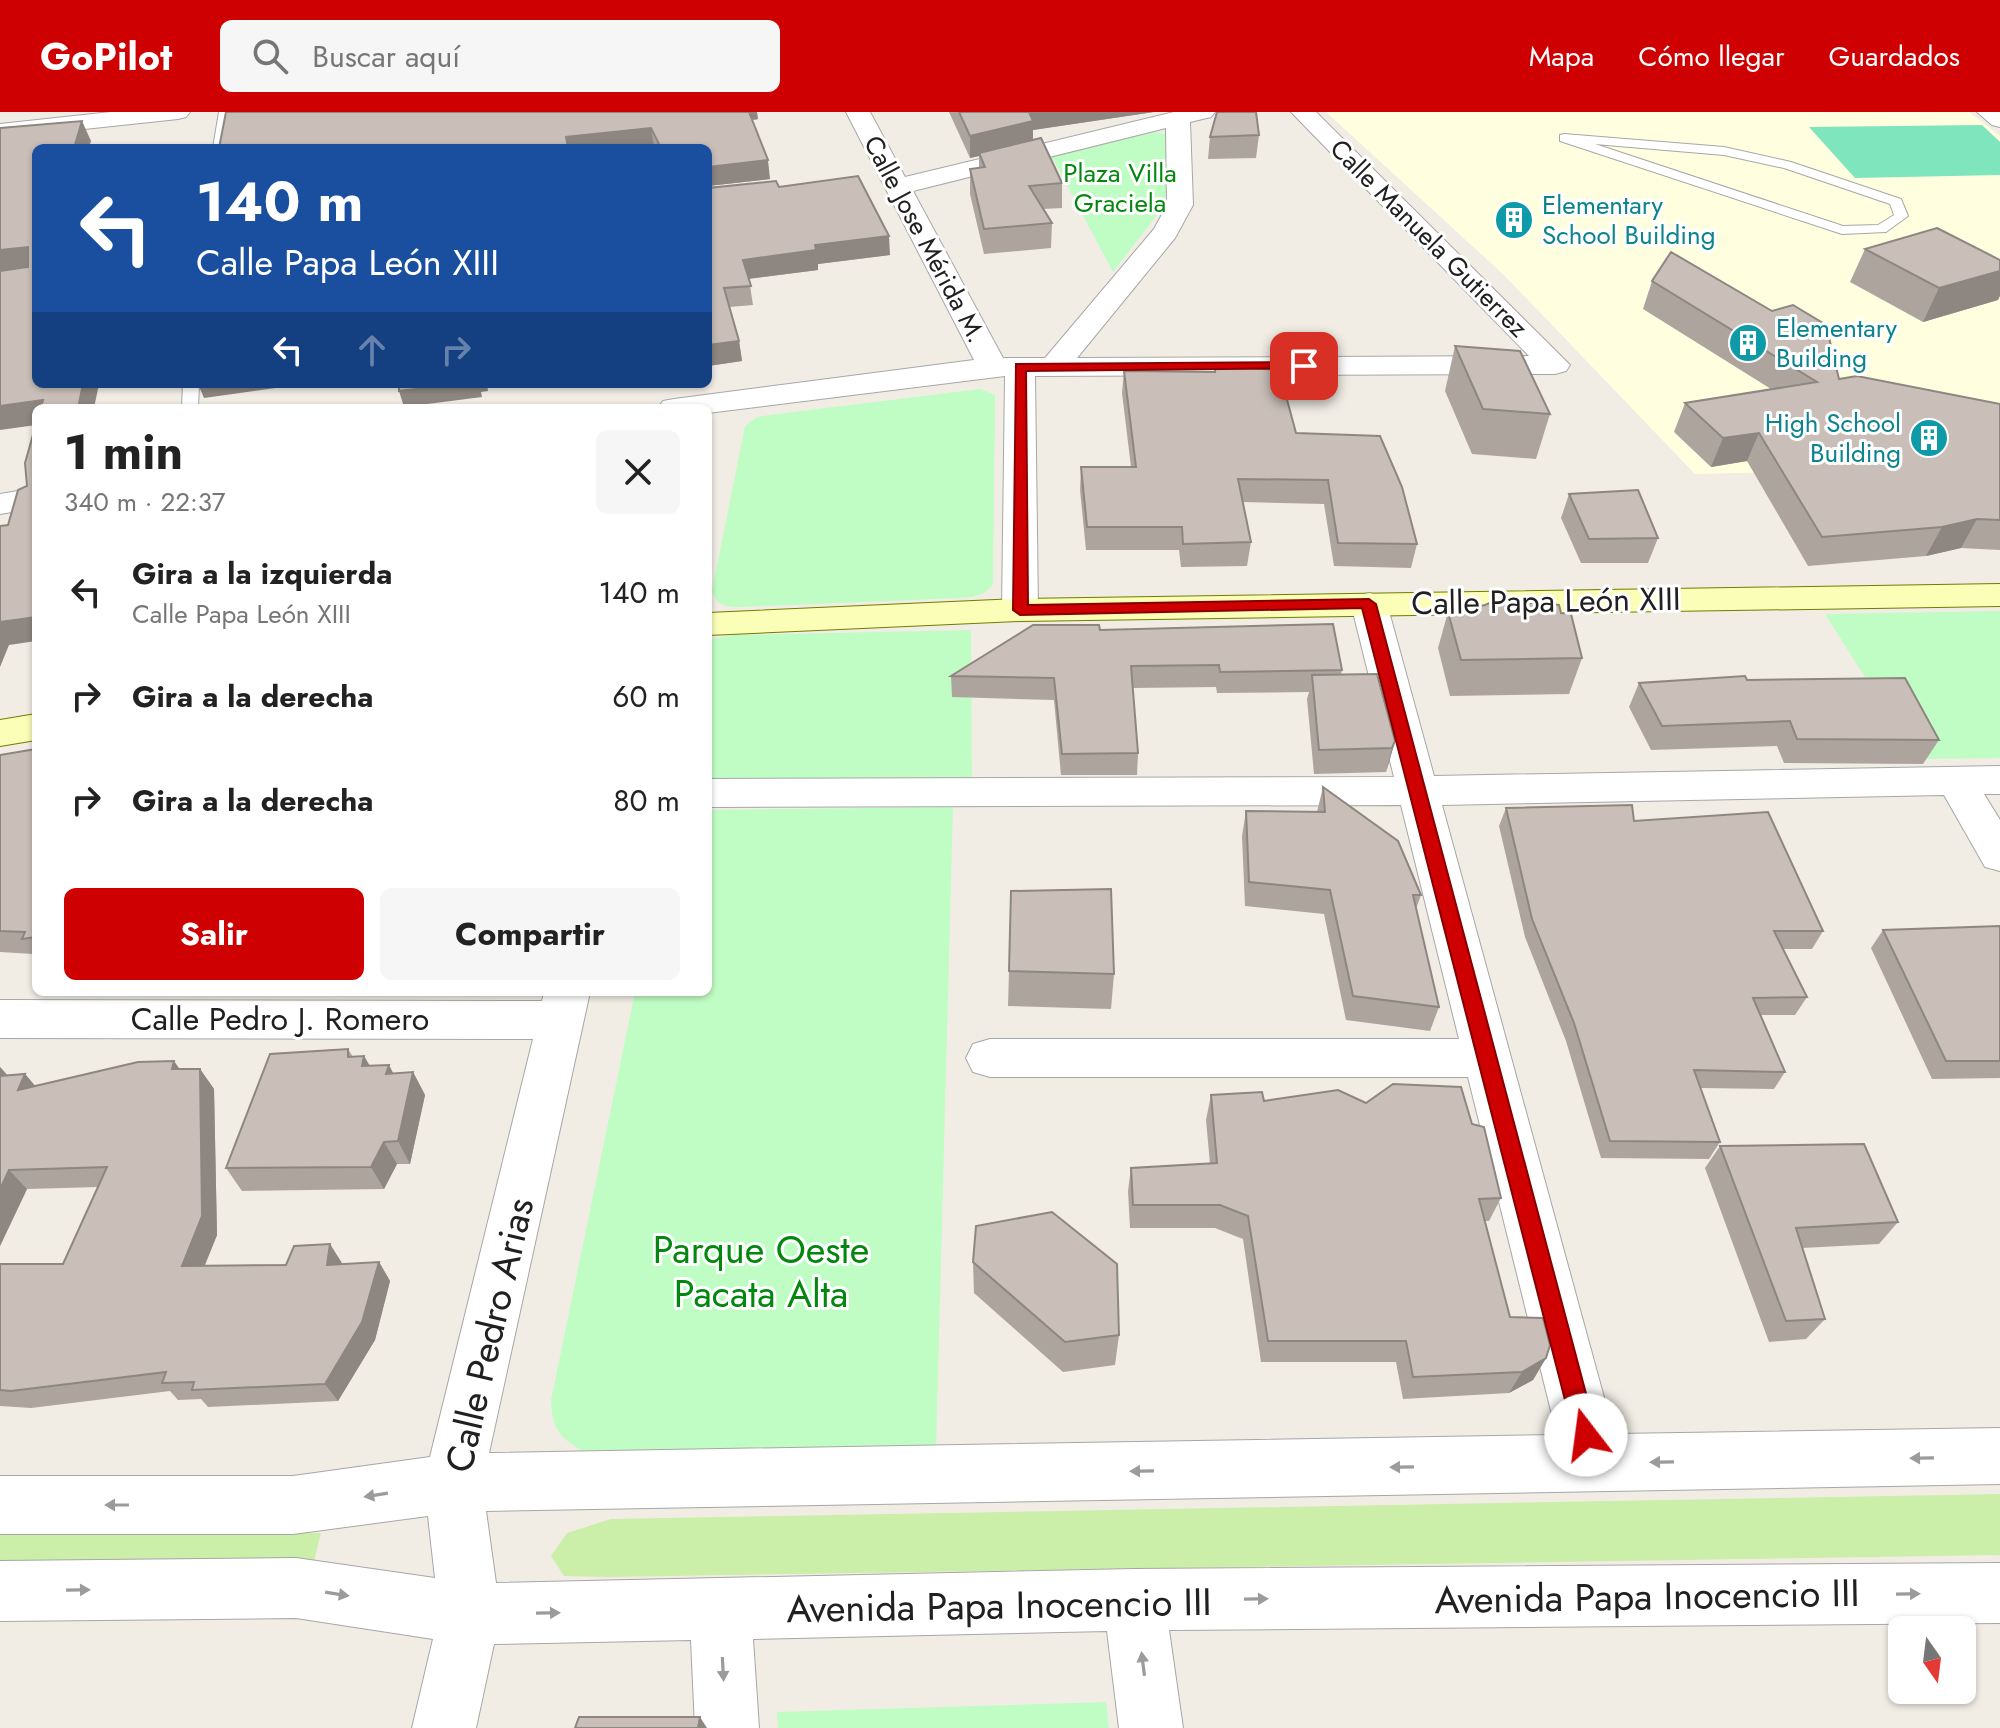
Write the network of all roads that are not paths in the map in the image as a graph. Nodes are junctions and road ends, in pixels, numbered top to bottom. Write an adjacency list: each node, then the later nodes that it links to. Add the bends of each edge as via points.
1 (178, 112): 8 (street)
2 (225, 112): 10 (lane)
3 (858, 112): 12 (street, Calle Jose Mérida M.)
4 (1303, 112): 14 (street, Calle Manuela Gutierrez, via 1555,365)
5 (1989, 112): 7 (street)
6 (1190, 115): 12 (street); 14 (street, via 1180,205 1166,232)
7 (2000, 120)
8 (0, 131)
9 (1564, 138): 9 (lane, via 1842,230 1881,229 1901,216 1896,202 1787,165 1724,151)
10 (220, 144)
11 (861, 178): 12 (street)
12 (894, 181): 13 (street, Calle Jose Mérida M.)
13 (1006, 367): 14 (street); 15 (street); 20 (street)
14 (1053, 367)
15 (712, 404)
16 (32, 499): 17 (street)
17 (0, 504)
18 (2000, 595): 19 (street, Calle Papa León XIII)
19 (1369, 604): 20 (street, Calle Papa León XIII); 26 (street)
20 (1020, 610): 21 (street, Calle Papa León XIII)
21 (712, 624)
22 (32, 728): 23 (street)
23 (0, 733)
24 (2000, 780): 25 (street)
25 (1956, 781): 26 (street); 28 (street)
26 (1417, 791): 27 (street); 32 (street)
27 (712, 793)
28 (2000, 856)
29 (563, 1006): 30 (street, Calle Pedro J. Romero); 35 (street, Calle Pedro Arias)
30 (0, 1019)
31 (990, 1058): 32 (street)
32 (1487, 1058): 34 (street)
33 (2000, 1456): 34 (street, one-way to 34)
34 (1593, 1464): 35 (street, one-way to 35)
35 (453, 1483): 36 (street, one-way to 36, via 293,1505); 41 (street, Calle Pedro Arias)
36 (0, 1505)
37 (0, 1591): 41 (street, Avenida Papa Inocencio III, one-way to 41, via 296,1588)
38 (2000, 1593): 39 (street, Avenida Papa Inocencio III, one-way to 38)
39 (1134, 1600): 40 (street, Avenida Papa Inocencio III); 44 (street, one-way to 39)
40 (720, 1611): 41 (street, Avenida Papa Inocencio III, one-way to 40); 43 (street, one-way to 43)
41 (470, 1614): 42 (street, Calle Pedro Arias)
42 (444, 1728)
43 (727, 1728)
44 (1151, 1728)

